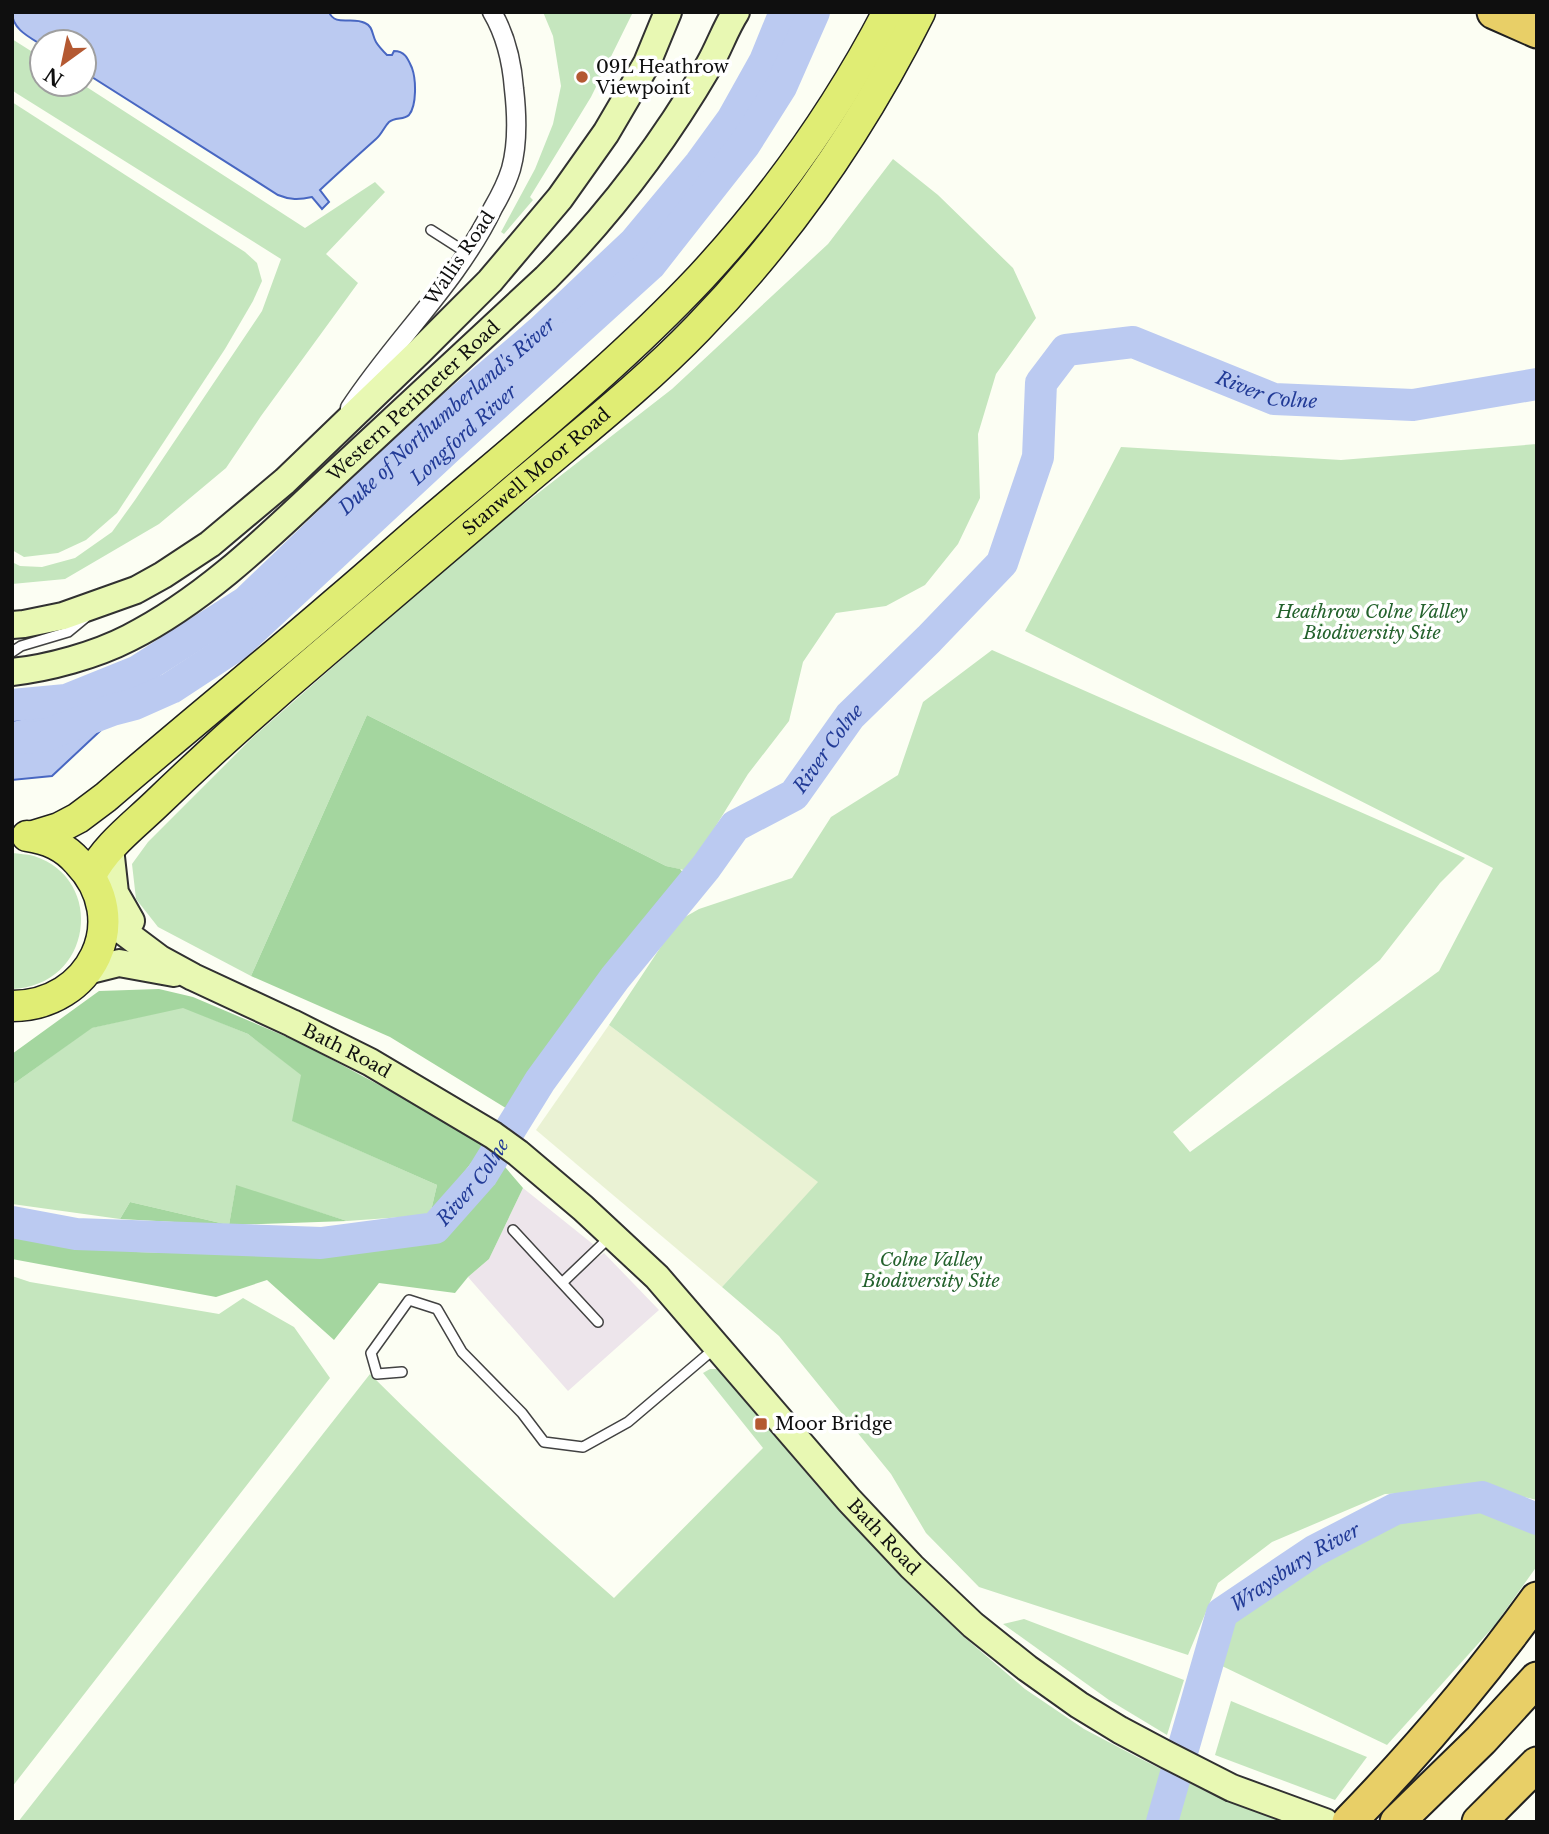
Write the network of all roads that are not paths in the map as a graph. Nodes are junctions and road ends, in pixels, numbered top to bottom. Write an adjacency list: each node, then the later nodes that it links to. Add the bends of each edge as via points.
1 (492, 12): 9 (street, Wallis Road, via 513,78 516,136 507,179)
2 (668, 12): 10 (street, Western Perimeter Road, via 613,121 561,198 490,281)
3 (888, 12): 15 (main road, Stanwell Moor Road, via 838,100 775,191 649,328 503,460 106,797 60,828)
4 (920, 12): 16 (main road, Stanwell Moor Road, via 875,97 810,196 697,329 592,425 260,707)
5 (1494, 12): 7 (highway)
6 (731, 16): 14 (street, Western Perimeter Road, via 711,62 681,109 642,167 574,250 298,509 198,596 127,640)
7 (1537, 31)
8 (431, 230): 9 (lane)
9 (467, 253): 10 (street, Wallis Road)
10 (330, 437): 11 (street, Western Perimeter Road, via 210,544 136,590)
11 (108, 600): 12 (street, Western Perimeter Road); 13 (lane, Western Perimeter Road, via 68,632)
12 (12, 625)
13 (12, 652)
14 (12, 672)
15 (22, 836): 17 (main road, via 54,842)
16 (110, 848): 17 (main road, Stanwell Moor Road); 19 (street, via 115,892)
17 (91, 875): 18 (main road)
18 (102, 904): 19 (street, Bath Road, via 120,929); 20 (main road, via 103,931)
19 (160, 959): 21 (street, Bath Road)
20 (87, 971): 21 (street, Bath Road, via 120,963); 22 (main road, via 72,988)
21 (192, 977): 25 (street, Bath Road, via 370,1062 493,1135)
22 (25, 1005): 23 (main road)
23 (12, 1024)
24 (513, 1230): 26 (lane)
25 (612, 1235): 26 (lane); 28 (street, Bath Road, via 657,1277)
26 (563, 1282): 27 (lane)
27 (598, 1322)
28 (717, 1346): 29 (lane, via 628,1422 583,1447 544,1443 522,1413 462,1352 437,1309 409,1300 371,1353 377,1374); 33 (street, Bath Road, via 912,1567 1027,1668 1119,1730 1232,1788)
29 (402, 1371)
30 (1537, 1599): 34 (highway, via 1450,1710)
31 (1537, 1679): 35 (highway)
32 (1537, 1764): 36 (highway)
33 (1325, 1822)
34 (1349, 1822)
35 (1397, 1822)
36 (1479, 1822)

